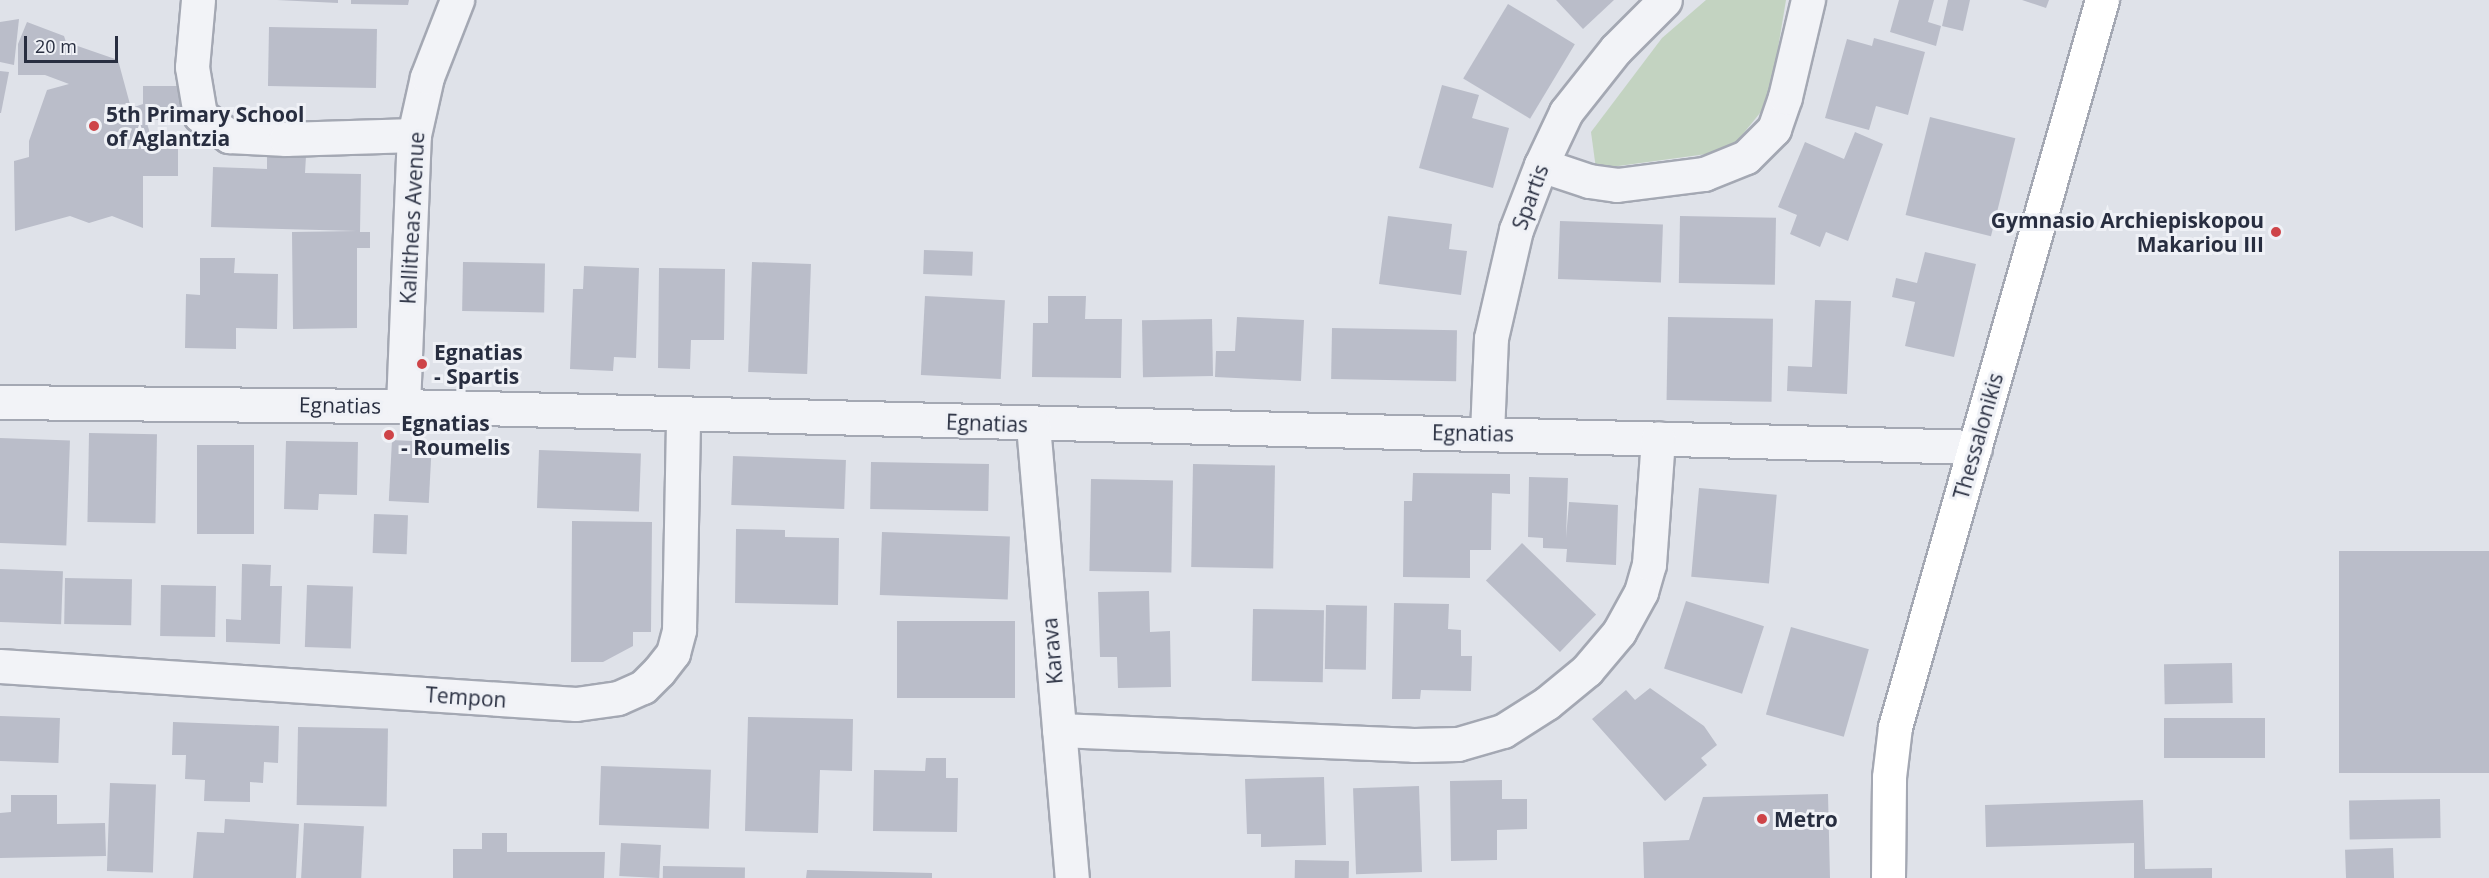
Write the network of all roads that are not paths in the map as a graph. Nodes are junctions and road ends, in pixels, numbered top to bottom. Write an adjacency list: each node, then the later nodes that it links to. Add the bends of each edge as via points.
1 (198, 0): 6 (street, via 192,67 200,115 229,136 286,139)
2 (457, 0): 6 (street, Kallitheas Avenue, via 427,77)
3 (1665, 0): 7 (street, Spartis, via 1616,49 1566,112)
4 (1808, 0): 7 (street, via 1774,129 1746,157 1704,174 1617,184 1589,181)
5 (2102, 0): 14 (main road, Thessalonikis)
6 (414, 135): 9 (street, Kallitheas Avenue)
7 (1540, 165): 12 (street, Spartis, via 1516,230 1491,338)
8 (0, 402): 9 (street, Egnatias)
9 (403, 406): 10 (street, Egnatias)
10 (683, 413): 11 (street, Egnatias); 15 (street, Tempon, via 679,630 673,653 659,671 643,687 618,698 576,704)
11 (1033, 424): 12 (street, Egnatias); 16 (street, Karava)
12 (1487, 433): 13 (street, Egnatias)
13 (1658, 438): 14 (street, Egnatias); 16 (street, via 1649,564 1641,592 1619,632 1587,670 1547,704 1503,731 1458,744 1414,745)
14 (1975, 447): 18 (main road, Thessalonikis, via 1895,727 1889,777)
15 (0, 666)
16 (1059, 730): 17 (street, Karava)
17 (1072, 878)
18 (1888, 878)

